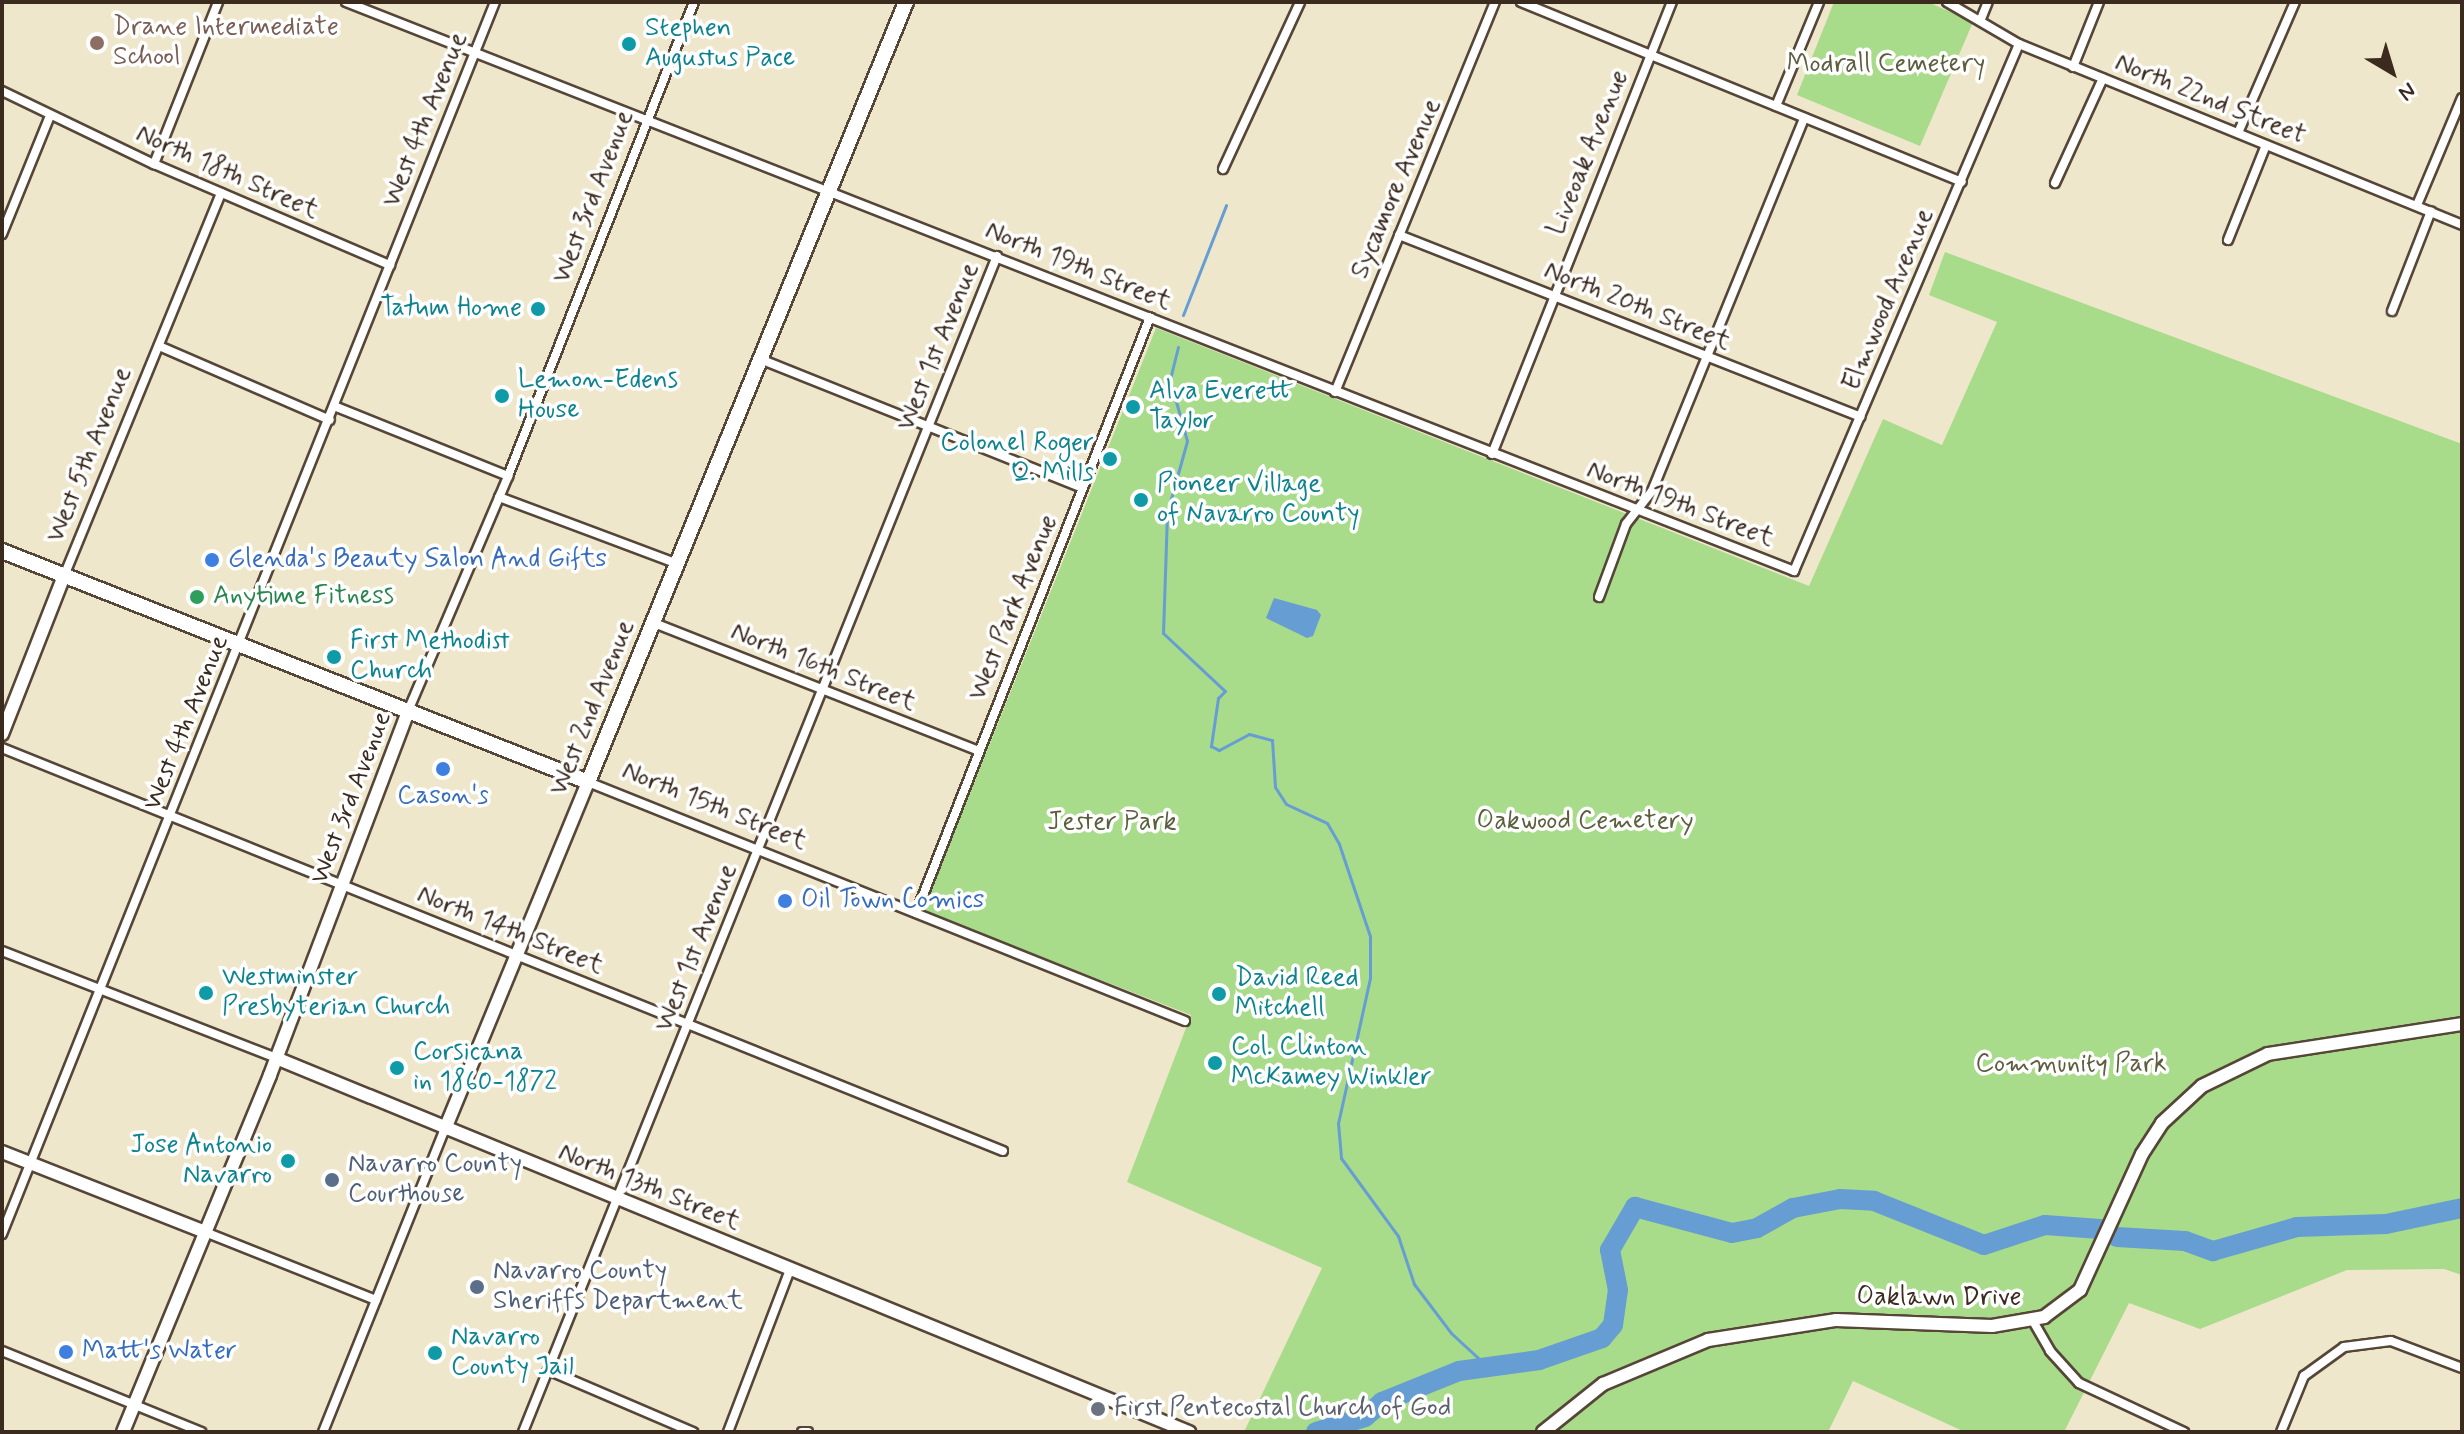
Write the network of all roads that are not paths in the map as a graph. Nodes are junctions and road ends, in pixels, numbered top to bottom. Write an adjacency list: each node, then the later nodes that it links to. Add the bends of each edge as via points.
1 (218, 2): 29 (street)
2 (346, 2): 17 (street, North 19th Street)
3 (495, 2): 17 (street, West 4th Avenue)
4 (694, 2): 26 (street, West 3rd Avenue)
5 (906, 2): 33 (main road, West 2nd Avenue)
6 (1300, 2): 30 (street)
7 (1495, 2): 39 (street, Sycamore Avenue)
8 (1521, 2): 18 (street)
9 (1672, 2): 18 (street, Liveoak Avenue)
10 (1819, 2): 23 (street)
11 (1947, 2): 15 (street, North 22nd Street)
12 (1988, 2): 15 (street)
13 (2099, 2): 19 (street)
14 (2295, 2): 27 (street)
15 (1981, 19): 16 (street, North 22nd Street)
16 (2019, 44): 19 (street, North 22nd Street); 31 (street, Elmwood Avenue)
17 (474, 54): 26 (street, North 19th Street); 42 (street, West 4th Avenue)
18 (1650, 55): 23 (street); 43 (street, Liveoak Avenue)
19 (2073, 67): 20 (street, North 22nd Street)
20 (2103, 78): 27 (street, North 22nd Street); 32 (street)
21 (2, 91): 24 (street, North 18th Street)
22 (2462, 98): 35 (street)
23 (1776, 106): 25 (street)
24 (50, 116): 29 (street, North 18th Street); 38 (street)
25 (1804, 118): 31 (street); 47 (street)
26 (647, 121): 33 (street, North 19th Street); 55 (street, West 3rd Avenue)
27 (2238, 133): 28 (street, North 22nd Street)
28 (2266, 145): 35 (street, North 22nd Street); 40 (street)
29 (154, 164): 34 (street, North 18th Street)
30 (1223, 169)
31 (1962, 182): 51 (street, Elmwood Avenue)
32 (2055, 183)
33 (829, 189): 41 (street, North 19th Street); 48 (main road, West 2nd Avenue)
34 (221, 193): 42 (street, North 18th Street); 46 (street, West 5th Avenue)
35 (2417, 205): 36 (street, North 22nd Street)
36 (2431, 211): 37 (street, North 22nd Street); 44 (street)
37 (2462, 225)
38 (2, 234)
39 (1399, 235): 43 (street, North 20th Street); 49 (street, Sycamore Avenue)
40 (2228, 240)
41 (997, 256): 45 (street, North 19th Street); 53 (street, West 1st Avenue)
42 (390, 265): 50 (street, West 4th Avenue)
43 (1552, 295): 47 (street, North 20th Street); 54 (street, Liveoak Avenue)
44 (2392, 311)
45 (1150, 317): 49 (street, North 19th Street); 56 (street, West Park Avenue)
46 (159, 346): 52 (street); 62 (street, West 5th Avenue)
47 (1704, 356): 51 (street, North 20th Street); 58 (street, via 1652,491)
48 (760, 359): 53 (street); 60 (main road, West 2nd Avenue)
49 (1335, 392): 54 (street, North 19th Street)
50 (334, 406): 52 (street, West 4th Avenue); 55 (street)
51 (1860, 417): 61 (street, Elmwood Avenue)
52 (330, 420): 65 (street, West 4th Avenue)
53 (928, 427): 56 (street); 66 (street, West 1st Avenue)
54 (1492, 454): 58 (street, North 19th Street)
55 (508, 476): 57 (street, West 3rd Avenue)
56 (1082, 488): 70 (street, West Park Avenue)
57 (499, 497): 60 (street); 67 (street, West 3rd Avenue)
58 (1637, 510): 61 (street, North 19th Street); 63 (street, via 1626,524)
59 (2, 551): 62 (main road, North 15th Street)
60 (678, 564): 64 (main road, West 2nd Avenue)
61 (1794, 571)
62 (64, 576): 65 (main road, North 15th Street); 68 (street, West 5th Avenue)
63 (1599, 597)
64 (654, 623): 66 (street, North 16th Street); 71 (main road, West 2nd Avenue)
65 (240, 645): 67 (main road, North 15th Street); 72 (street, West 4th Avenue)
66 (822, 689): 70 (street, North 16th Street); 73 (street, West 1st Avenue)
67 (408, 711): 71 (main road, North 15th Street); 74 (street, West 3rd Avenue)
68 (2, 734)
69 (2, 748): 72 (street, North 14th Street)
70 (979, 751): 75 (street, West Park Avenue)
71 (588, 782): 73 (street, North 15th Street); 77 (street, West 2nd Avenue)
72 (171, 816): 74 (street, North 14th Street); 78 (street, West 4th Avenue)
73 (758, 850): 75 (street, North 15th Street); 80 (street, West 1st Avenue)
74 (343, 885): 77 (street, North 14th Street); 82 (street, West 3rd Avenue)
75 (916, 913): 79 (street, North 15th Street)
76 (2, 951): 78 (street, North 13th Street)
77 (517, 955): 80 (street, North 14th Street); 83 (street, West 2nd Avenue)
78 (100, 992): 82 (street, North 13th Street); 86 (street, West 4th Avenue)
79 (1185, 1021)
80 (687, 1024): 84 (street, North 14th Street); 87 (street, West 1st Avenue)
81 (2462, 1024): 92 (street, Oaklawn Drive, via 2268,1054 2202,1086 2162,1123 2142,1154 2080,1290)
82 (276, 1058): 83 (street, North 13th Street); 88 (street, West 3rd Avenue)
83 (445, 1129): 87 (street, North 13th Street); 91 (street, West 2nd Avenue)
84 (1003, 1151)
85 (2, 1152): 86 (street)
86 (31, 1163): 88 (street); 89 (street, West 4th Avenue)
87 (617, 1198): 90 (street, North 13th Street); 95 (street, West 1st Avenue)
88 (205, 1232): 91 (street); 96 (street, West 3rd Avenue)
89 (2, 1234)
90 (790, 1270): 102 (street); 105 (street, North 13th Street)
91 (376, 1300): 99 (street, West 2nd Avenue)
92 (2033, 1321): 106 (street, Oaklawn Drive, via 1992,1326 1836,1320 1708,1340 1603,1384); 107 (street, via 2050,1351 2079,1383)
93 (2, 1351): 96 (street)
94 (2462, 1368): 108 (street, via 2391,1341 2344,1347 2304,1376)
95 (548, 1370): 100 (street, West 1st Avenue); 101 (street)
96 (134, 1406): 97 (street, West 3rd Avenue); 98 (street)
97 (123, 1432)
98 (201, 1432)
99 (323, 1432)
100 (523, 1432)
101 (693, 1432)
102 (728, 1432)
103 (802, 1432): 104 (street)
104 (808, 1432)
105 (1189, 1432)
106 (1543, 1432)
107 (2184, 1432)
108 (2281, 1432)

